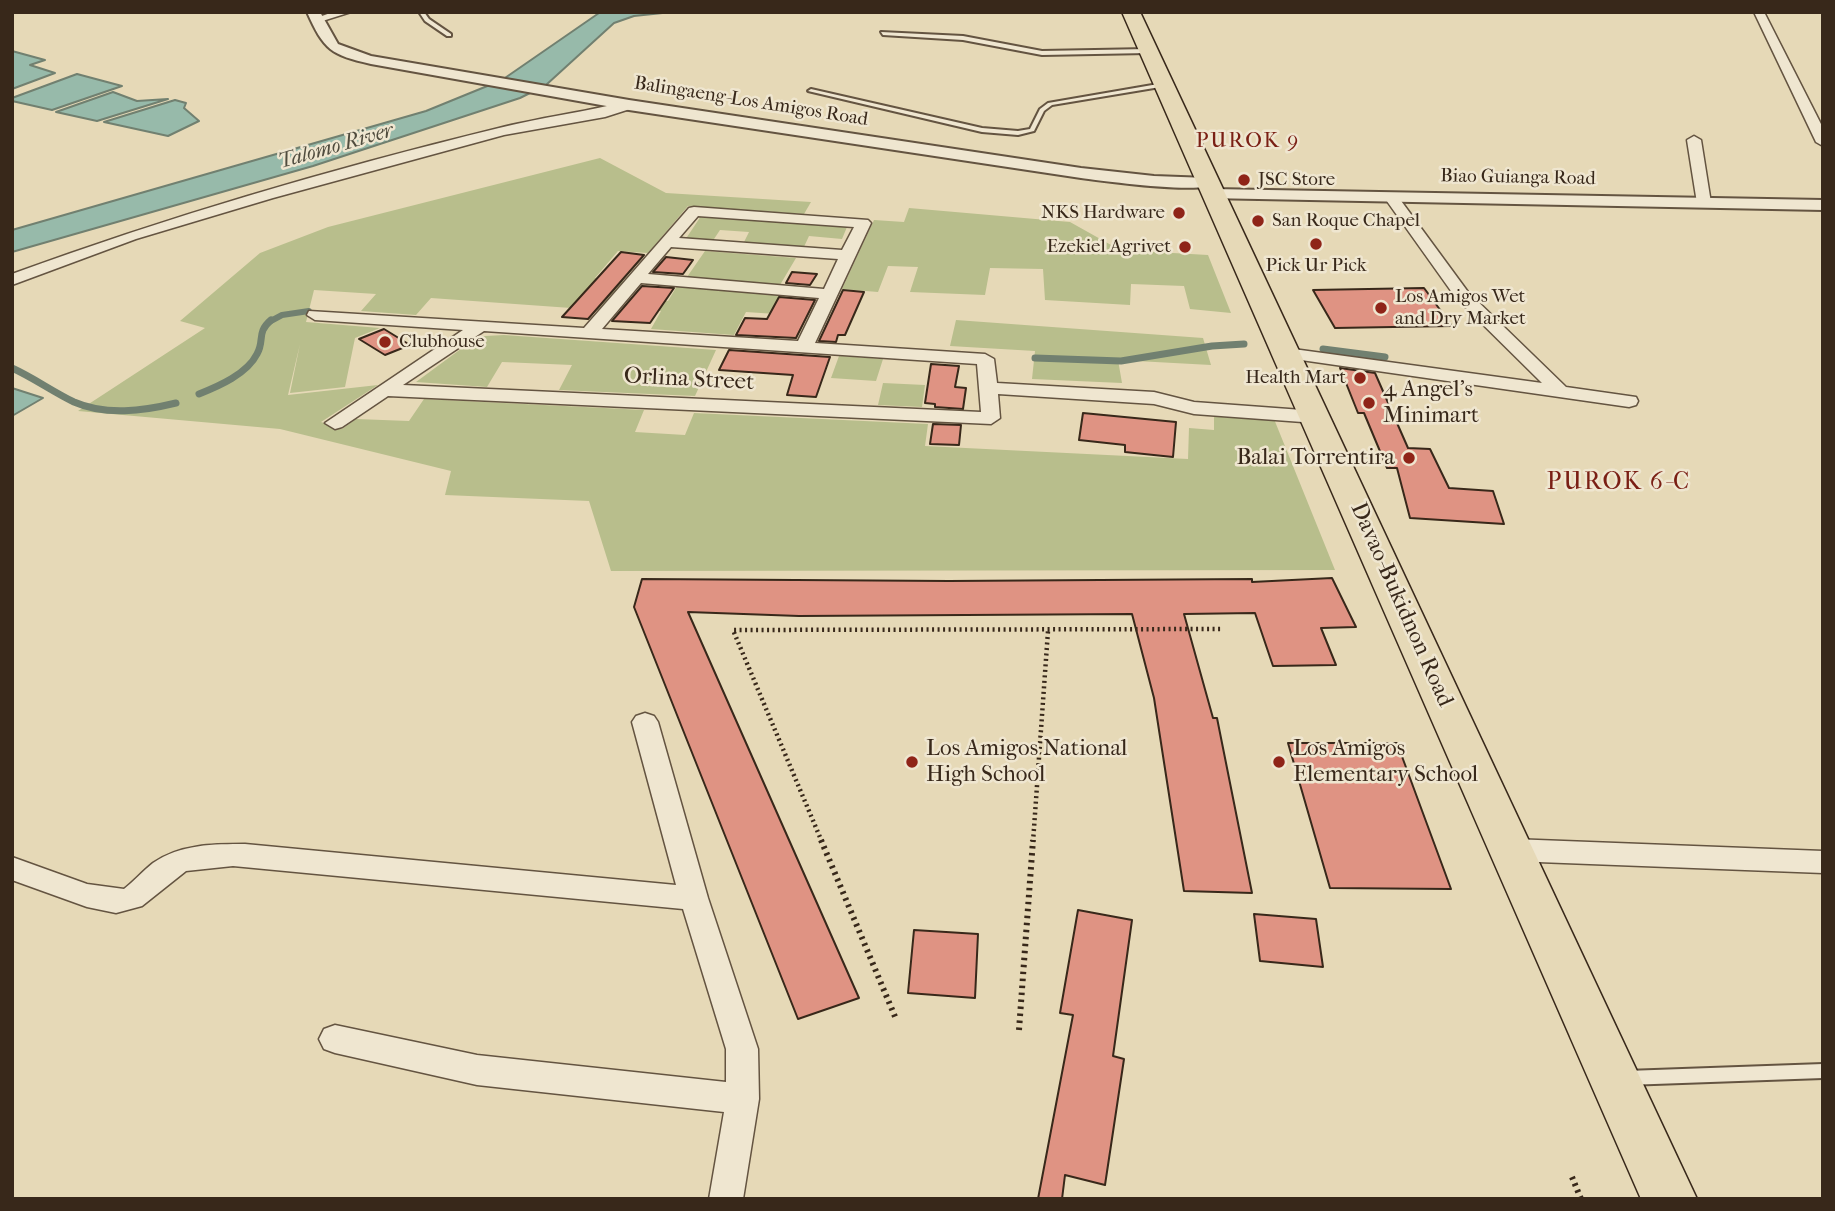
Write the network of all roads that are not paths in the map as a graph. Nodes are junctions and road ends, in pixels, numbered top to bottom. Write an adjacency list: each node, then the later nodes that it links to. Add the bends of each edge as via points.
1 (346, 12): 5 (street)
2 (421, 12): 7 (lane)
3 (1131, 12): 8 (highway, Davao-Bukidnon Road)
4 (1759, 12): 13 (street)
5 (315, 16): 11 (street, Balingaeng-Los Amigos Road, via 328,44 349,55)
6 (883, 33): 8 (lane, via 963,38 1042,53)
7 (449, 35)
8 (1148, 51): 9 (highway, Davao-Bukidnon Road)
9 (1164, 85): 10 (lane, via 1050,104 1032,130 1018,133 982,130); 14 (highway, Davao-Bukidnon Road)
10 (811, 90)
11 (629, 104): 14 (street, Balingaeng-Los Amigos Road); 21 (street, via 605,113 503,131 281,191 131,236)
12 (1694, 140): 16 (street)
13 (1823, 142)
14 (1210, 189): 15 (street, Biao Guianga Road); 27 (highway, Davao-Bukidnon Road)
15 (1391, 197): 16 (street, Biao Guianga Road); 30 (street, via 1462,295)
16 (1704, 202): 17 (street, Biao Guianga Road)
17 (1823, 205)
18 (667, 242): 19 (street); 19 (street, via 694,211 863,223); 20 (street)
19 (847, 255): 22 (street)
20 (636, 278): 22 (street); 25 (street)
21 (12, 280)
22 (829, 294): 26 (street)
23 (315, 315): 24 (street)
24 (480, 326): 25 (street); 29 (street)
25 (589, 333): 26 (street)
26 (804, 347): 28 (street, via 985,359)
27 (1286, 353): 30 (street); 33 (highway, Davao-Bukidnon Road)
28 (988, 388): 29 (street, Orlina Street, via 991,418); 31 (street)
29 (384, 390): 34 (street)
30 (1561, 392): 32 (street)
31 (1154, 398): 33 (street, via 1194,408)
32 (1629, 401)
33 (1312, 409): 36 (highway, Davao-Bukidnon Road)
34 (335, 423)
35 (645, 722): 39 (street)
36 (1512, 850): 37 (street); 42 (highway, Davao-Bukidnon Road)
37 (1823, 862)
38 (12, 868): 39 (street, via 120,901 138,894 179,861 245,855)
39 (694, 898): 43 (street, via 742,1049)
40 (335, 1039): 43 (street, via 477,1070)
41 (1823, 1071): 42 (lane)
42 (1615, 1078): 45 (highway, Davao-Bukidnon Road)
43 (743, 1099): 44 (street)
44 (726, 1199)
45 (1669, 1199)

